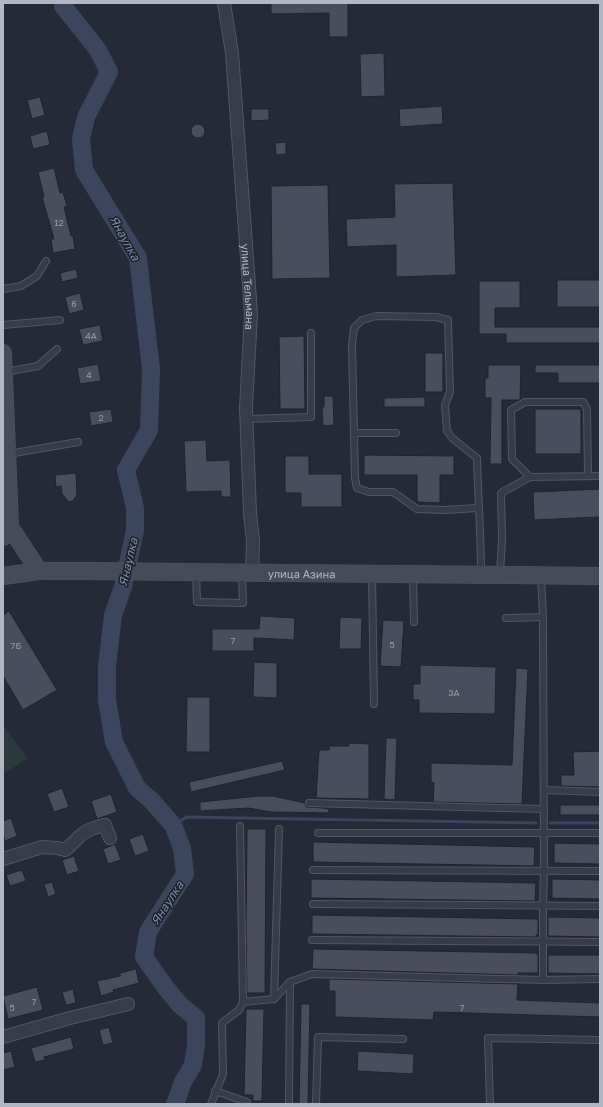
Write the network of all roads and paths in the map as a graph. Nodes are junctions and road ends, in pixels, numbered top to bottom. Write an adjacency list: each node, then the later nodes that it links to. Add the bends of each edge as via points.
1 (224, 3): 10 (street, улица Тельмана, via 232,53 251,312)
2 (46, 261): 3 (lane, via 37,276 21,286)
3 (3, 289)
4 (60, 320): 5 (lane)
5 (3, 325)
6 (312, 333): 10 (lane, via 311,417)
7 (57, 349): 9 (lane, via 38,366)
8 (3, 353): 9 (street)
9 (3, 372): 14 (street)
10 (246, 419): 22 (street, улица Тельмана, via 253,541)
11 (396, 433): 12 (lane)
12 (354, 434): 18 (lane, via 357,488 369,492 393,492 417,509); 18 (lane, via 354,328 362,320 376,316 436,317 448,320 450,392 445,405 447,431 477,458)
13 (78, 442): 14 (lane)
14 (7, 454): 19 (street)
15 (530, 476): 16 (lane); 16 (lane, via 512,459 511,410 525,402 583,402 588,409); 26 (lane, via 501,493)
16 (588, 476): 17 (lane)
17 (600, 476)
18 (478, 508): 25 (lane)
19 (6, 532): 20 (street)
20 (39, 571): 21 (street, улица Азина); 28 (street, улица Азина)
21 (196, 572): 22 (street, улица Азина); 22 (lane, via 197,602 243,603)
22 (247, 572): 23 (street, улица Азина)
23 (372, 574): 24 (street, улица Азина); 33 (lane)
24 (413, 574): 25 (street, улица Азина); 32 (lane)
25 (481, 574): 26 (street, улица Азина)
26 (500, 574): 27 (street, улица Азина)
27 (541, 575): 29 (street, улица Азина); 30 (lane)
28 (3, 576)
29 (600, 576)
30 (543, 617): 31 (lane); 34 (lane)
31 (506, 618)
32 (414, 622)
33 (374, 704)
34 (544, 790): 35 (lane); 37 (lane)
35 (600, 792)
36 (309, 803): 37 (lane)
37 (544, 809): 41 (lane)
38 (240, 826): 58 (lane)
39 (279, 829): 57 (lane)
40 (318, 833): 41 (lane)
41 (544, 833): 42 (lane); 46 (lane)
42 (600, 833)
43 (110, 838): 44 (street, via 105,826 98,826 80,836 65,850 42,847)
44 (3, 859)
45 (313, 870): 46 (lane)
46 (544, 871): 47 (lane); 49 (lane)
47 (600, 871)
48 (312, 904): 49 (lane)
49 (543, 906): 50 (lane); 52 (lane)
50 (600, 906)
51 (312, 940): 52 (lane)
52 (543, 942): 53 (lane); 55 (lane)
53 (600, 942)
54 (600, 979): 55 (lane)
55 (543, 980): 56 (lane, via 312,974)
56 (290, 982): 57 (lane); 66 (lane)
57 (274, 999): 58 (lane)
58 (243, 1002): 63 (lane, via 239,1010 222,1023 223,1074)
59 (128, 1004): 60 (street)
60 (3, 1038)
61 (403, 1039): 67 (lane, via 318,1037)
62 (600, 1040): 68 (lane, via 488,1038)
63 (215, 1091): 64 (lane); 65 (lane)
64 (211, 1104)
65 (247, 1104)
66 (288, 1104)
67 (316, 1104)
68 (490, 1104)

